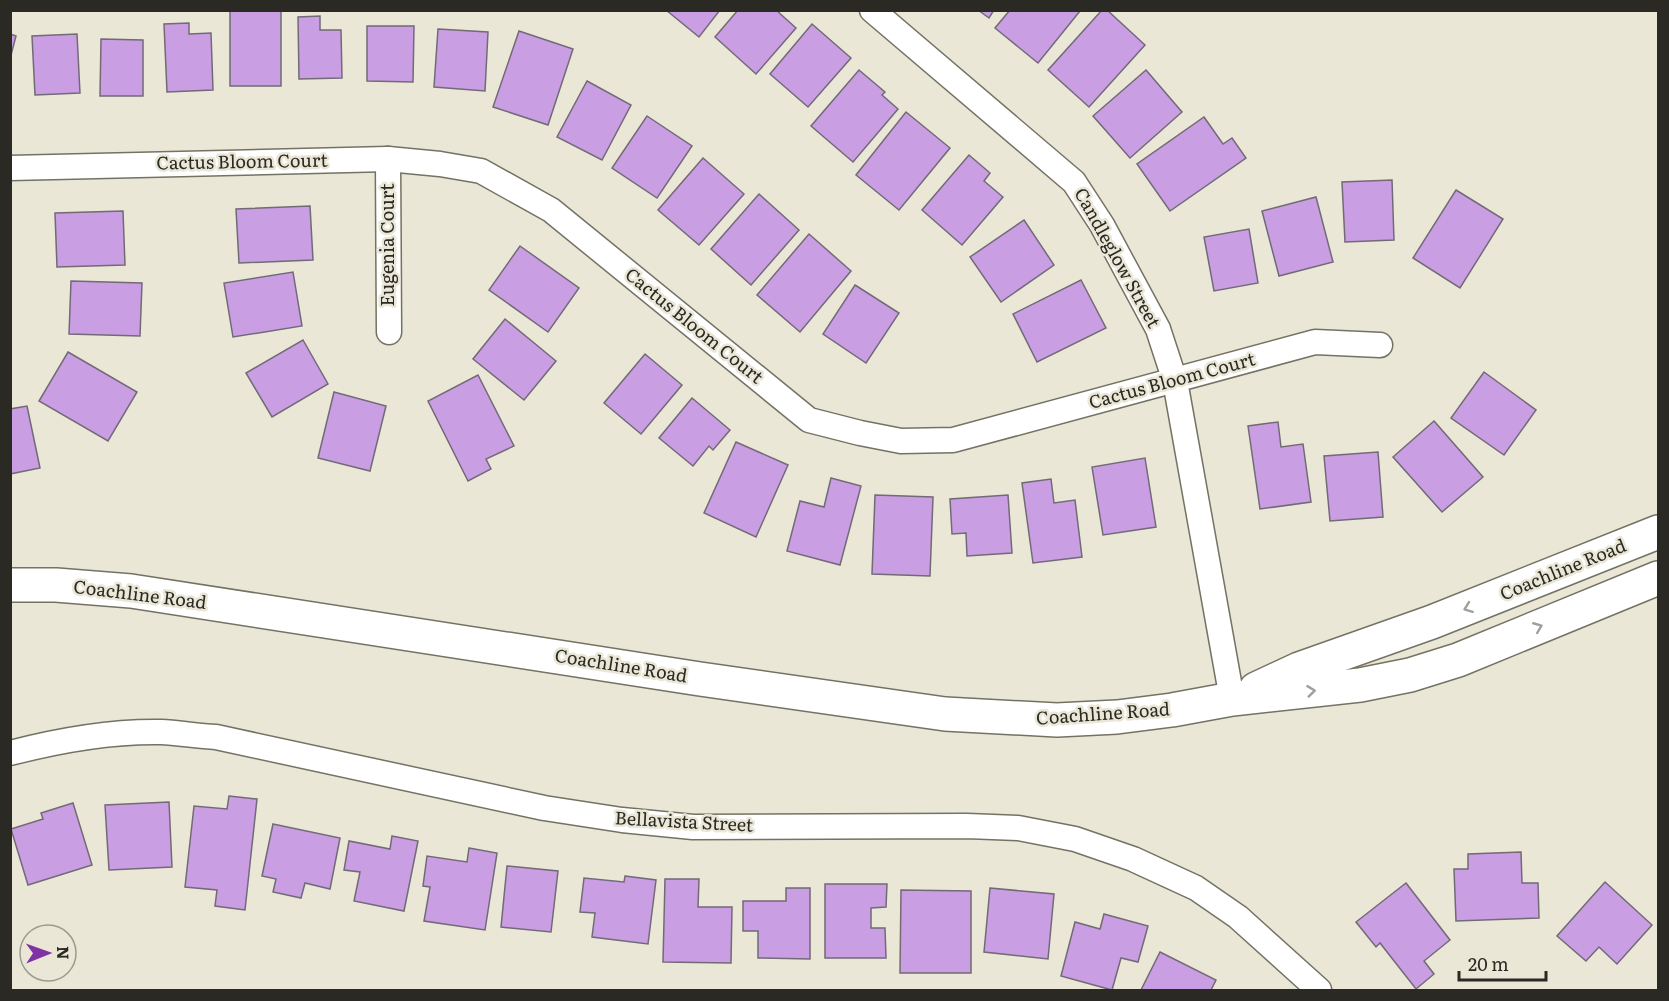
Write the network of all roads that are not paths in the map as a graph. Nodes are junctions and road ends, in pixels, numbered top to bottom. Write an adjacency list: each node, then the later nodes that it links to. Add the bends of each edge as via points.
1 (872, 10): 6 (street, Candleglow Street, via 1074,182 1158,329)
2 (388, 159): 3 (street, Cactus Bloom Court); 4 (street, Eugenia Court); 6 (street, Cactus Bloom Court, via 481,171 551,210 809,420 901,441 953,440)
3 (10, 168)
4 (389, 332)
5 (1380, 345): 6 (street, Cactus Bloom Court, via 1315,342)
6 (1175, 381): 10 (street, Candleglow Street)
7 (1659, 532): 10 (main road, Coachline Road, one-way to 10, via 1432,622 1299,669)
8 (1659, 578): 10 (main road, Coachline Road, one-way to 8, via 1360,685 1410,675 1458,660)
9 (10, 585): 10 (main road, Coachline Road, via 132,591 945,714 1057,720 1150,713)
10 (1232, 699)
11 (10, 753): 12 (street, Bellavista Street, via 57,740 161,732 216,737 544,808 622,820 693,827 1018,828 1064,837 1133,859 1196,888 1238,917)
12 (1319, 990)

